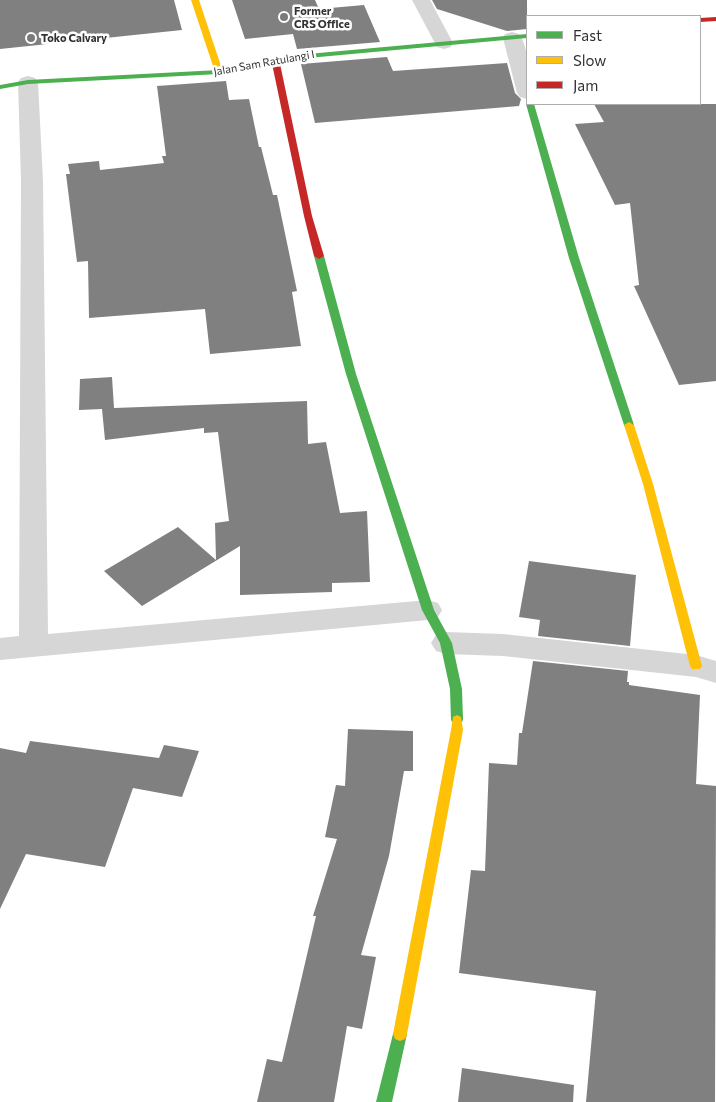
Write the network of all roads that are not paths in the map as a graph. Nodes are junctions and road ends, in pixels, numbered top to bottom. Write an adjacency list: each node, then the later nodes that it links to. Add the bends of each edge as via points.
1 (195, 0): 8 (street)
2 (422, 0): 6 (street)
3 (716, 19): 4 (street)
4 (701, 20)
5 (519, 37): 6 (street, Jalan Sam Ratulangi I); 10 (street)
6 (444, 43): 7 (street, Jalan Sam Ratulangi I)
7 (275, 59): 8 (street, Jalan Sam Ratulangi I); 13 (street, via 308,216 348,365)
8 (219, 72): 9 (street, Jalan Sam Ratulangi I)
9 (28, 82): 11 (street, Jalan Sam Ratulangi I); 15 (street, via 32,181)
10 (526, 86)
11 (0, 87)
12 (530, 105): 17 (street, via 574,258)
13 (428, 610): 14 (street); 15 (street)
14 (446, 643): 17 (street, via 503,645); 18 (street, via 456,689 457,730 407,1002)
15 (34, 646): 16 (street)
16 (0, 650)
17 (706, 669)
18 (384, 1102)

